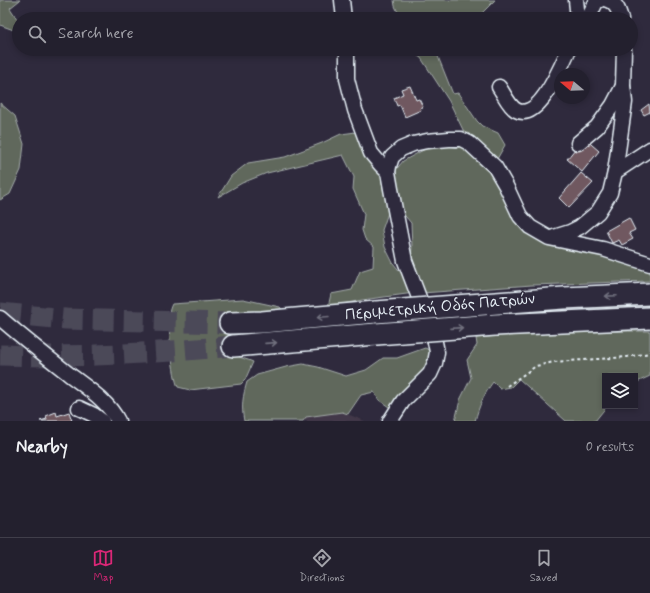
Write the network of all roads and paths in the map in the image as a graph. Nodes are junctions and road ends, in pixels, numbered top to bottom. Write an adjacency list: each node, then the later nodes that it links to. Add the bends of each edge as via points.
1 (342, 0): 5 (street)
2 (576, 0): 6 (street)
3 (600, 0): 7 (street, via 596,2)
4 (607, 0): 8 (street, via 612,1)
5 (343, 12)
6 (577, 12)
7 (591, 12)
8 (619, 12)
9 (347, 56): 16 (street, via 347,79 355,110 371,153)
10 (565, 56): 13 (street, via 545,96 527,112 514,109)
11 (624, 56): 12 (street)
12 (623, 86): 14 (street, via 597,127); 17 (street, via 625,102)
13 (500, 87)
14 (578, 143)
15 (650, 149): 17 (street)
16 (388, 172): 18 (street, via 392,157 407,146 434,140 461,139 495,167 520,216 530,227); 30 (street, via 405,261 437,349 430,374 403,401)
17 (615, 172): 18 (street, via 610,193 598,212 580,227)
18 (550, 238): 19 (street, via 603,249)
19 (650, 264)
20 (650, 294): 23 (highway, Περιμετρική Οδός Πατρών, one-way to 23, bridge, via 548,299)
21 (0, 318): 29 (street, via 97,396 114,412)
22 (650, 318): 24 (highway, Περιμετρική Οδός Πατρών, one-way to 22, bridge, via 511,324)
23 (230, 323)
24 (233, 346)
25 (650, 353): 26 (path, via 548,363 536,366)
26 (507, 386)
27 (79, 408): 28 (street)
28 (102, 421)
29 (118, 421)
30 (390, 421)

